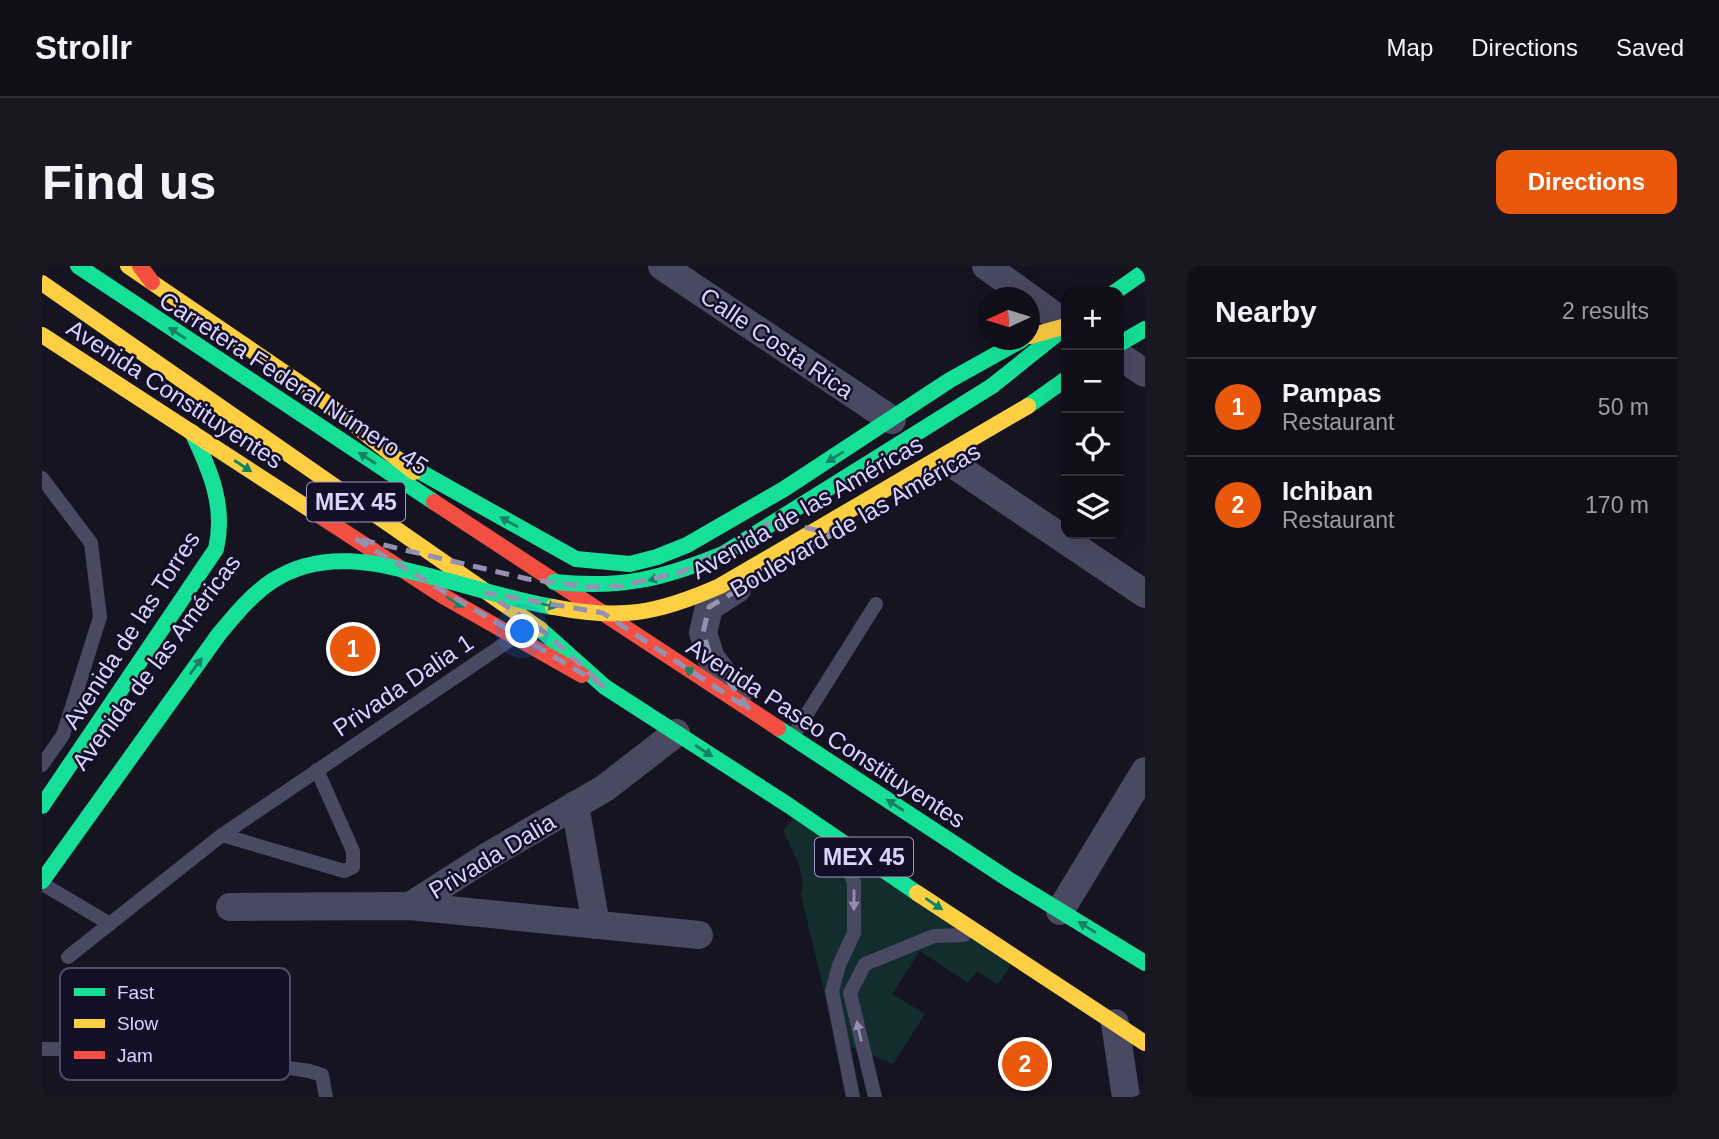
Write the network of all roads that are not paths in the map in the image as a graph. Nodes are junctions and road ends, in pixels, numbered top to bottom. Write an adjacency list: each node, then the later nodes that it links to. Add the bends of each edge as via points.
1 (78, 266): 31 (main road, Carretera Federal Número 45 / MEX 45, one-way to 1)
2 (128, 266): 7 (main road, MEX 45)
3 (140, 266): 7 (main road)
4 (662, 266): 24 (street, Calle Costa Rica)
5 (986, 266): 10 (street)
6 (1145, 271): 9 (main road)
7 (152, 282): 26 (main road, MEX 45, via 338,411)
8 (42, 283): 42 (main road, MEX 45, via 547,634)
9 (1122, 287)
10 (1061, 321)
11 (1061, 327): 14 (main road)
12 (1061, 329): 35 (main road, Avenida de las Américas, one-way to 35, bridge, via 992,386 723,554 682,572 620,586 589,587)
13 (1145, 329): 18 (main road)
14 (1040, 333)
15 (42, 335): 25 (main road, Avenida Constituyentes / MEX 45)
16 (1145, 335): 19 (street)
17 (1003, 350): 24 (main road)
18 (1124, 350)
19 (1124, 351)
20 (1124, 357): 21 (street)
21 (1145, 373)
22 (1061, 383): 54 (main road, Avenida de las Américas, one-way to 22, bridge, via 219,634 264,587 288,573 335,560 370,561 556,607 641,614 720,586)
23 (1061, 396): 27 (street, Boulevard de las Américas)
24 (892, 420): 29 (main road, one-way to 29)
25 (192, 432): 34 (main road, Avenida Constituyentes / MEX 45, one-way to 34); 49 (main road, Avenida de las Torres, via 221,510 216,550)
26 (401, 461): 29 (main road, one-way to 26, via 687,545 630,564 607,563 576,559); 31 (main road, MEX 45)
27 (954, 465): 30 (street, Boulevard de las Américas); 37 (street)
28 (42, 478): 46 (lane, via 91,543 100,617 63,735)
29 (784, 489): 30 (main road, via 790,518 815,532)
30 (833, 534): 43 (street, Boulevard de las Américas, via 709,607 703,633 711,658)
31 (486, 536): 43 (main road, Avenida Paseo Constituyentes / MEX 45, one-way to 31)
32 (331, 538): 33 (main road, via 375,541)
33 (480, 565)
34 (408, 574): 36 (main road, via 361,571); 41 (main road, Avenida Constituyentes / MEX 45, one-way to 41)
35 (516, 575)
36 (323, 578)
37 (1145, 594)
38 (276, 597): 54 (main road, via 256,612)
39 (876, 604): 45 (lane)
40 (211, 619): 53 (main road, Avenida de las Américas)
41 (514, 638): 42 (main road, Avenida Constituyentes / MEX 45); 47 (lane, Privada Dalia 1)
42 (605, 687): 44 (main road, MEX 45)
43 (750, 710): 45 (main road, Avenida Paseo Constituyentes / MEX 45)
44 (676, 733): 50 (street, Privada Dalia); 52 (main road, MEX 45, one-way to 52)
45 (792, 738): 57 (main road, Avenida Paseo Constituyentes / MEX 45, one-way to 45)
46 (42, 765)
47 (317, 770): 51 (lane, Privada Dalia 1); 51 (lane, via 353,851 353,867 344,871)
48 (1145, 771): 57 (street)
49 (42, 806)
50 (575, 806): 55 (street, Privada Dalia); 59 (street, Privada Dalia)
51 (222, 835): 58 (lane, Privada Dalia 1)
52 (833, 836): 61 (main road, MEX 45, one-way to 61); 71 (lane, one-way to 71, via 854,882 854,933 832,991)
53 (42, 858)
54 (43, 886): 58 (lane)
55 (410, 906): 56 (street, Privada Dalia); 59 (street, Privada Dalia)
56 (230, 907)
57 (1060, 911): 63 (main road, Avenida Paseo Constituyentes / MEX 45, one-way to 57)
58 (110, 924): 62 (lane, Privada Dalia 1)
59 (596, 925): 60 (street, Privada Dalia)
60 (699, 935)
61 (979, 935): 64 (main road, MEX 45); 72 (lane, one-way to 61, via 850,993 865,964 934,936)
62 (68, 957)
63 (1145, 963)
64 (1119, 1025): 65 (main road, MEX 45); 68 (main road); 73 (street)
65 (1145, 1043)
66 (42, 1049): 67 (lane)
67 (60, 1049)
68 (1145, 1054)
69 (290, 1068): 70 (lane, via 322,1075)
70 (326, 1097)
71 (853, 1097)
72 (874, 1097)
73 (1126, 1097)

